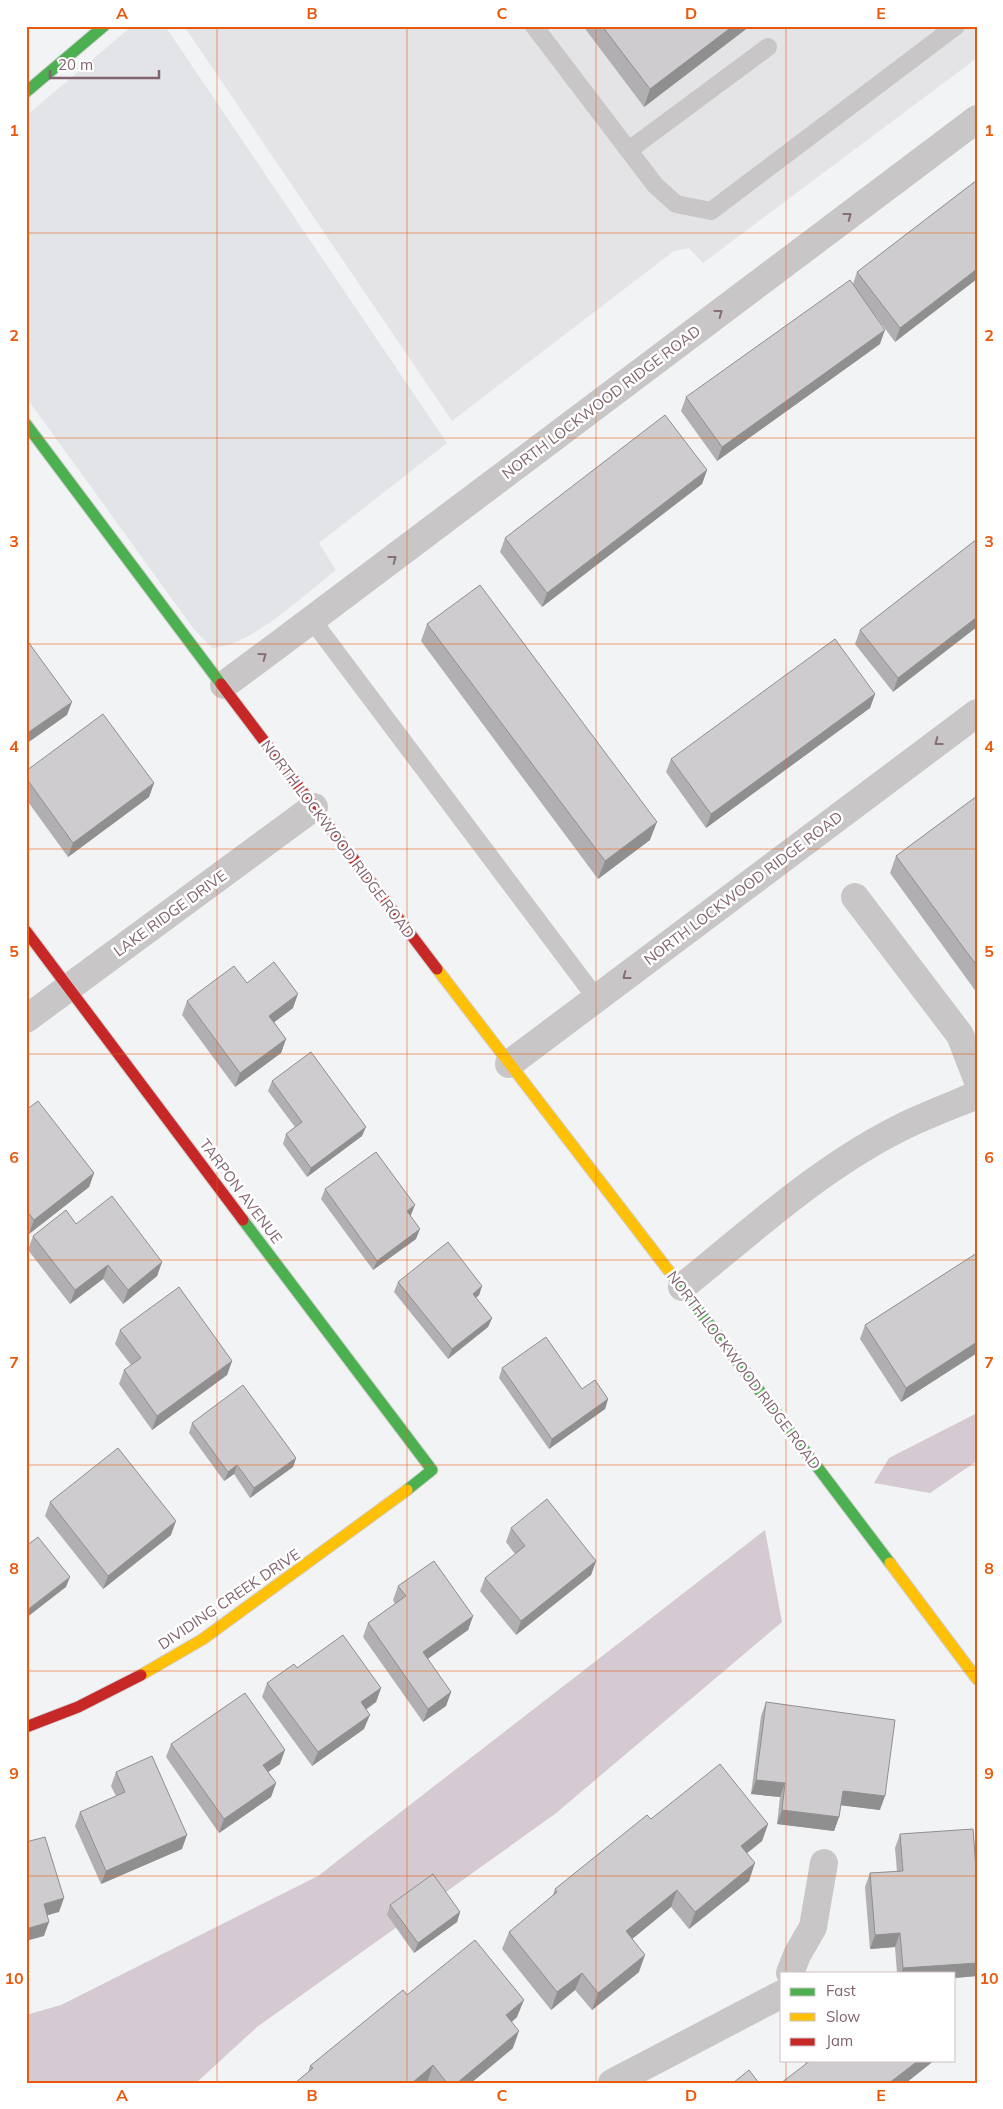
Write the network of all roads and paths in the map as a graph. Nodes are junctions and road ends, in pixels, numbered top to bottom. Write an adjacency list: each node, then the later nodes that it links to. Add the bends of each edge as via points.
1 (104, 26): 5 (street)
2 (534, 26): 7 (lane)
3 (956, 26): 7 (lane, via 711,211 676,204 655,185)
4 (768, 47): 7 (lane)
5 (26, 92)
6 (977, 119): 9 (street, NORTH LOCKWOOD RIDGE ROAD, one-way to 6)
7 (629, 150)
8 (26, 424): 10 (street, NORTH LOCKWOOD RIDGE ROAD)
9 (312, 620): 10 (street, NORTH LOCKWOOD RIDGE ROAD, one-way to 9); 16 (lane)
10 (224, 685): 12 (street, NORTH LOCKWOOD RIDGE ROAD)
11 (977, 713): 16 (street, NORTH LOCKWOOD RIDGE ROAD, one-way to 16)
12 (314, 807): 15 (street, LAKE RIDGE DRIVE); 18 (street, NORTH LOCKWOOD RIDGE ROAD)
13 (856, 897): 19 (street, via 960,1035)
14 (26, 930): 15 (street, TARPON AVENUE)
15 (69, 987): 17 (street, LAKE RIDGE DRIVE); 22 (street, TARPON AVENUE)
16 (596, 998): 18 (street, NORTH LOCKWOOD RIDGE ROAD)
17 (26, 1019)
18 (509, 1064): 21 (street, NORTH LOCKWOOD RIDGE ROAD)
19 (977, 1079)
20 (977, 1095): 21 (street, via 906,1125 854,1155 793,1197)
21 (682, 1287): 23 (street, NORTH LOCKWOOD RIDGE ROAD)
22 (432, 1470): 24 (street, DIVIDING CREEK DRIVE, via 203,1639 78,1707)
23 (977, 1679)
24 (26, 1727)
25 (824, 1862): 26 (street, via 812,1927)
26 (790, 1972)
27 (780, 1995): 28 (street)
28 (612, 2083)

